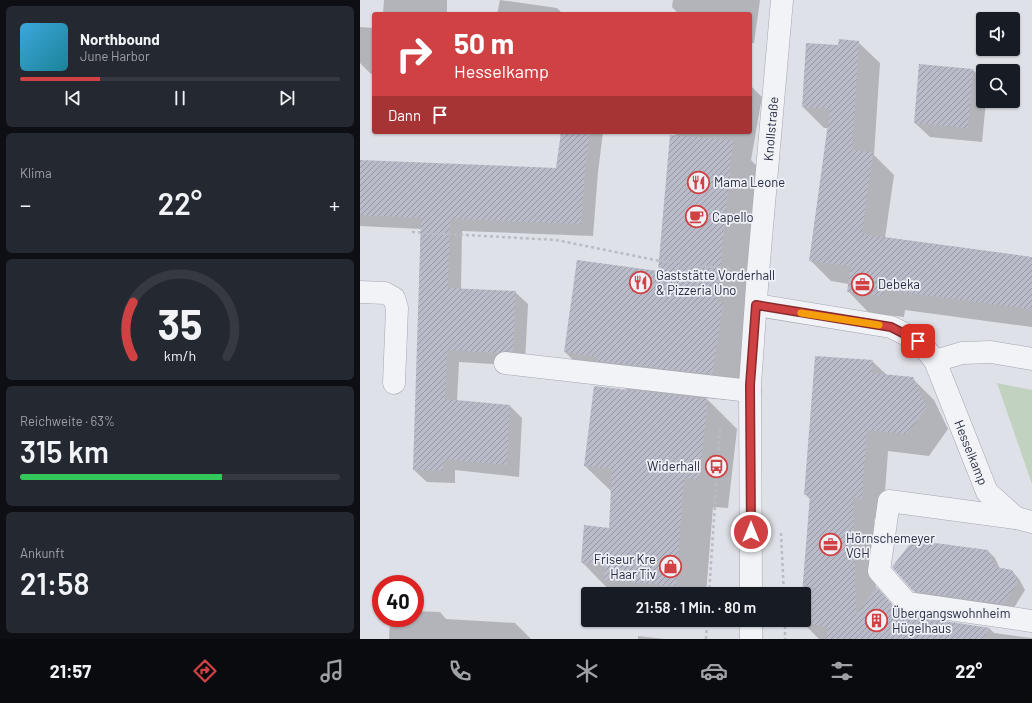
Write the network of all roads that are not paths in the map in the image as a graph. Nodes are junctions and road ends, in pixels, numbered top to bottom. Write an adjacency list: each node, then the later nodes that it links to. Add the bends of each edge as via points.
1 (782, 0): 3 (street, Knollstraße)
2 (360, 292): 7 (street, via 385,293 394,298 397,308)
3 (756, 305): 5 (street, Hesselkamp, via 891,327 918,341); 8 (street, Knollstraße)
4 (1032, 359): 5 (street, via 991,352 962,353)
5 (935, 361): 9 (street, Hesselkamp, via 987,492)
6 (505, 363): 8 (street)
7 (394, 383)
8 (750, 391): 10 (street, Knollstraße)
9 (1024, 520): 11 (street, via 889,501 879,571 907,603)
10 (751, 587)
11 (1032, 621)
12 (751, 627): 13 (street)
13 (751, 639)

